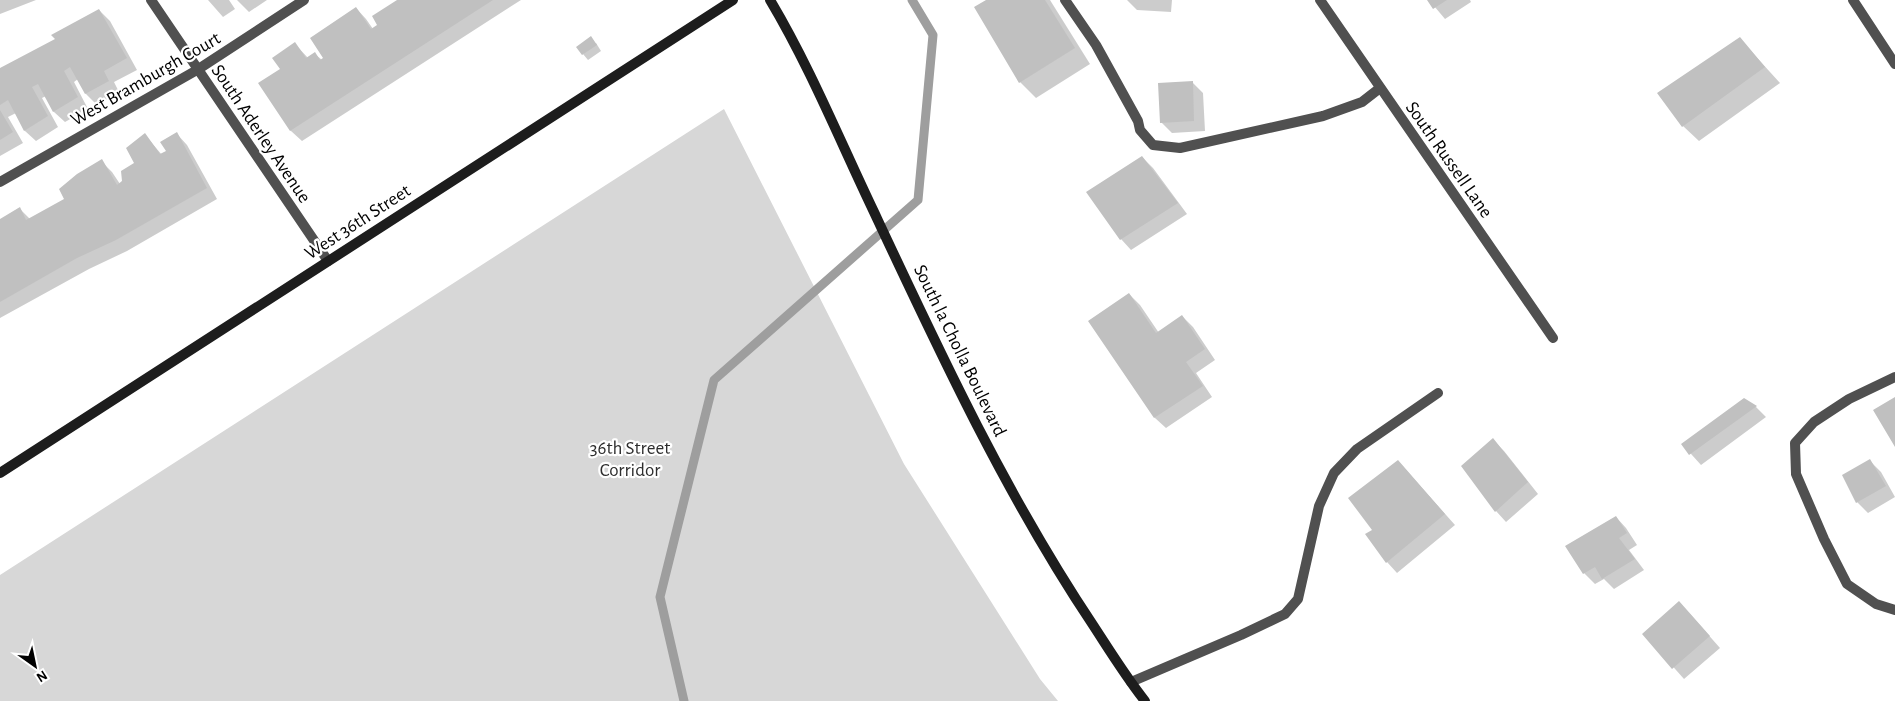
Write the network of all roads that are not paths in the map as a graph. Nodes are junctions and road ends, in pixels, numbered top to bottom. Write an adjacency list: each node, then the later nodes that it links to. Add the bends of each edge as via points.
1 (152, 0): 9 (street, South Aderley Avenue)
2 (304, 0): 9 (street, West Bramburgh Court)
3 (732, 0): 12 (street, West 36th Street)
4 (770, 0): 18 (street, South la Cholla Boulevard, via 788,31 1005,480 1069,589)
5 (1065, 0): 10 (street, via 1096,46 1140,130 1153,144 1180,148 1323,116 1362,102)
6 (1320, 0): 10 (street, South Russell Lane)
7 (1853, 0): 8 (street)
8 (1895, 64)
9 (197, 70): 11 (street, West Bramburgh Court); 12 (street, South Aderley Avenue)
10 (1380, 88): 13 (street, South Russell Lane)
11 (0, 182)
12 (328, 261): 16 (street, West 36th Street)
13 (1553, 338)
14 (1895, 378): 17 (street, via 1849,399 1814,422 1795,443 1796,474 1848,584 1876,604)
15 (1438, 393): 18 (street, via 1357,449 1334,473 1319,506 1298,599 1285,614)
16 (0, 473)
17 (1895, 610)
18 (1131, 682): 19 (street, South la Cholla Boulevard)
19 (1145, 701)

